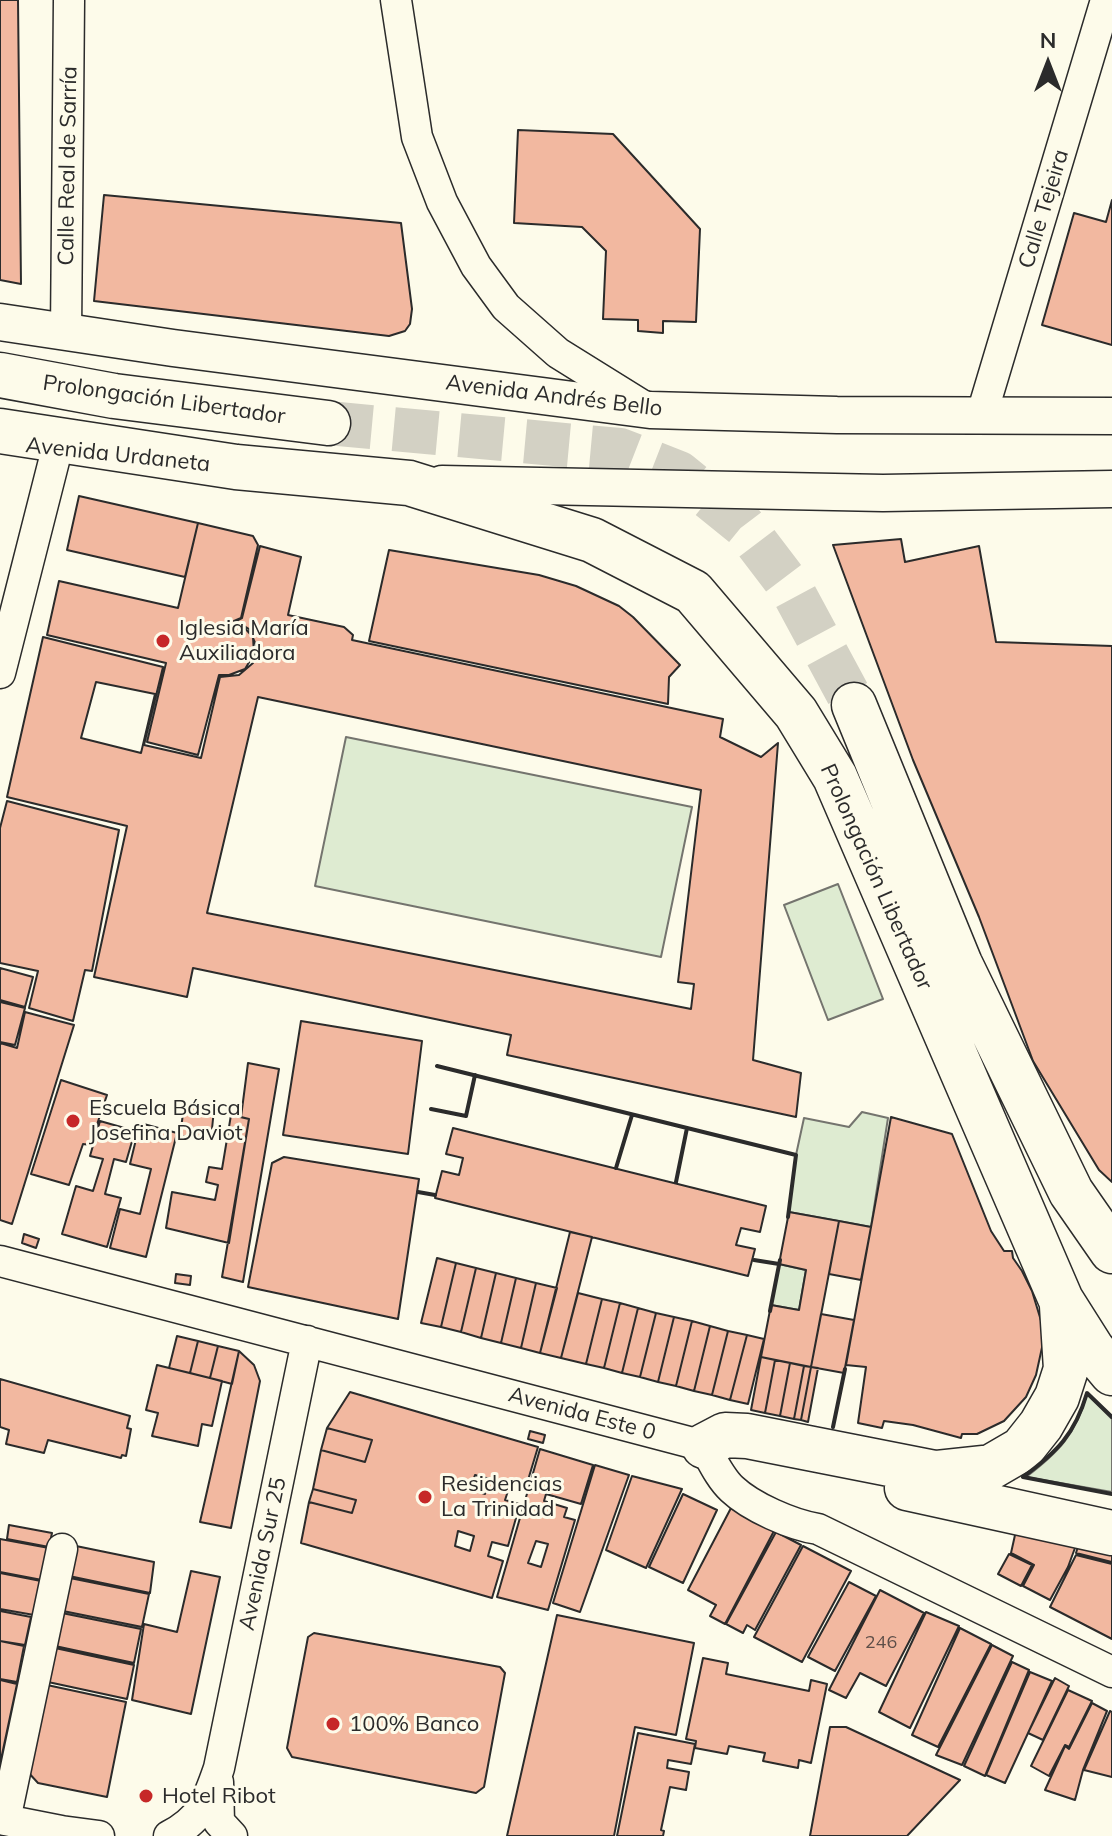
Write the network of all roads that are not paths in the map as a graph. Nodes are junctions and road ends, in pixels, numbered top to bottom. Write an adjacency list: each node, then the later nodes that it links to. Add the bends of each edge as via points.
1 (69, 0): 5 (street, Calle Real de Sarría)
2 (396, 0): 7 (street, via 417,137 442,202 476,266 506,307 558,353)
3 (1106, 0): 9 (street, Calle Tejeira)
4 (0, 322): 5 (street, Avenida Andrés Bello)
5 (66, 333): 7 (street, Avenida Andrés Bello)
6 (0, 375): 10 (main road, Prolongación Libertador, via 114,396)
7 (650, 410): 9 (street, Avenida Andrés Bello)
8 (1112, 416): 9 (street, Avenida Andrés Bello)
9 (981, 417)
10 (328, 423)
11 (0, 431): 14 (main road)
12 (0, 442): 13 (street, Avenida Urdaneta)
13 (57, 449): 14 (street, Avenida Urdaneta); 17 (street)
14 (236, 467): 15 (main road)
15 (409, 483): 16 (street, via 883,493); 21 (main road, Prolongación Libertador, via 592,540 693,592 796,713 835,777)
16 (1112, 489)
17 (0, 673)
18 (854, 705): 19 (main road, Prolongación Libertador, via 960,964 1071,1192)
19 (1112, 1251)
20 (0, 1261): 22 (street, Avenida Este 0)
21 (1061, 1300): 23 (main road, Prolongación Libertador); 24 (main road, via 1066,1369 1057,1397 1022,1449 991,1467 935,1473 747,1436 725,1435)
22 (307, 1341): 24 (street, Avenida Este 0); 28 (street, Avenida Sur 25)
23 (1112, 1373)
24 (704, 1446): 25 (main road); 27 (street, via 732,1489 751,1501)
25 (1112, 1533)
26 (62, 1549): 29 (street)
27 (1112, 1672)
28 (219, 1768): 32 (street, Avenida Sur 25, via 207,1803); 33 (street, Avenida Sur 25, via 219,1822)
29 (3, 1820): 30 (street)
30 (65, 1833): 31 (street)
31 (99, 1836)
32 (169, 1836)
33 (232, 1836)

